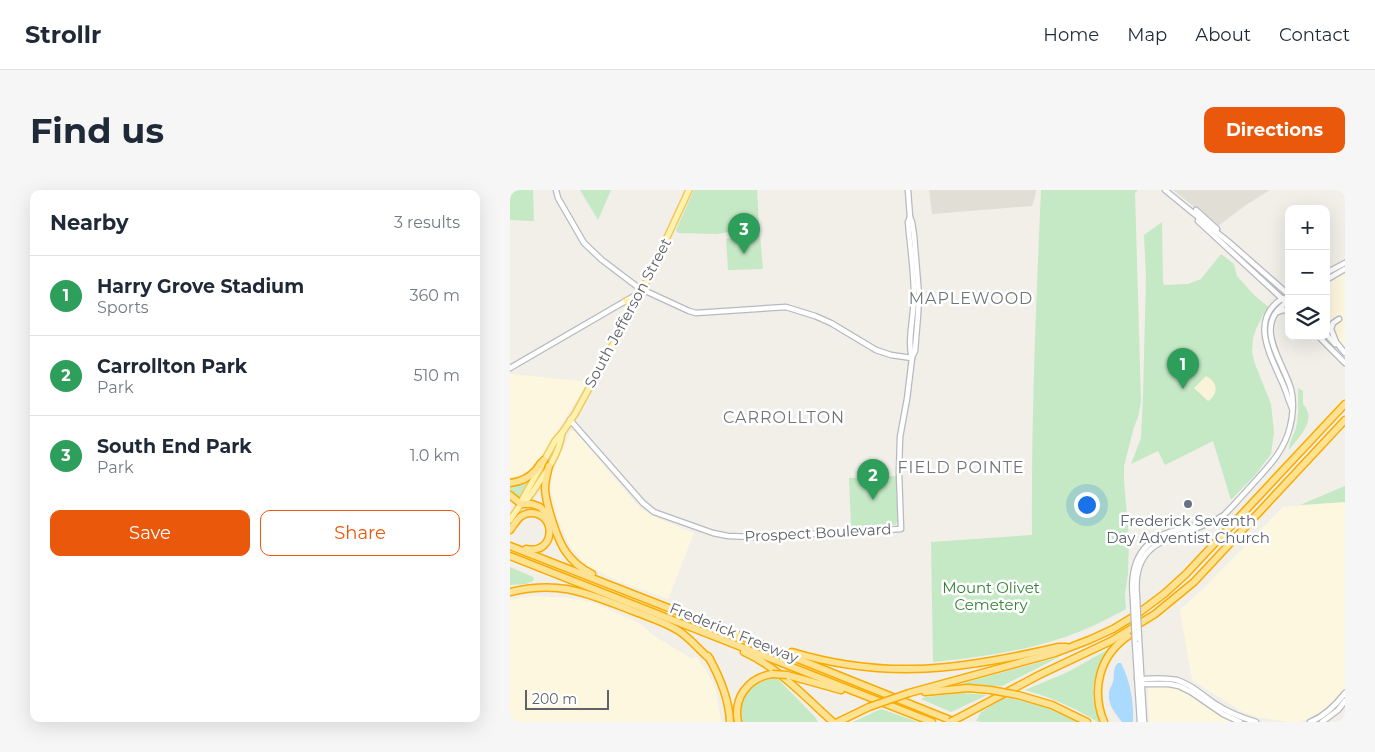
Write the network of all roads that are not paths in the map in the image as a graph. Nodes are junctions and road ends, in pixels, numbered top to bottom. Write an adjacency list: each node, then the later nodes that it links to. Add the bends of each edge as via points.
1 (556, 190): 12 (main road, via 584,243)
2 (689, 190): 12 (main road, South Jefferson Street)
3 (908, 190): 25 (main road, via 919,295)
4 (1165, 190): 5 (main road)
5 (1182, 204): 7 (main road); 14 (main road)
6 (1196, 210): 7 (main road)
7 (1230, 243): 13 (main road)
8 (1345, 263): 10 (main road)
9 (1345, 269): 11 (main road)
10 (1330, 271)
11 (1330, 278)
12 (642, 290): 15 (main road); 17 (main road, South Jefferson Street); 25 (main road, via 693,313 781,307 798,310 831,323 876,350)
13 (1285, 291)
14 (1285, 300)
15 (626, 301): 17 (main road); 27 (main road)
16 (1285, 302): 29 (main road, via 1278,301 1269,311 1264,331)
17 (634, 304): 30 (main road, South Jefferson Street)
18 (1285, 304): 20 (main road)
19 (1285, 310): 20 (main road)
20 (1275, 314): 29 (main road, via 1270,331 1291,390)
21 (1339, 319): 24 (main road, via 1331,329)
22 (1330, 338): 24 (main road)
23 (1322, 340): 26 (main road)
24 (1345, 354)
25 (912, 358): 30 (main road, Prospect Boulevard, via 900,437 901,529 754,538 713,533 654,512 643,504)
26 (1345, 363)
27 (510, 368)
28 (1345, 404): 49 (highway, via 1175,585 1113,629)
29 (1292, 408): 51 (main road, bridge, via 1292,422 1284,446 1227,512 1214,521 1156,538 1139,556 1132,582)
30 (570, 420): 32 (main road, South Jefferson Street)
31 (1345, 420): 43 (highway)
32 (562, 433): 33 (main road, South Jefferson Street); 34 (main road, South Jefferson Street, via 561,442)
33 (544, 460): 35 (highway, via 528,477); 37 (main road, South Jefferson Street)
34 (548, 466): 37 (main road, South Jefferson Street, via 525,503); 38 (highway, via 545,489)
35 (510, 483)
36 (510, 495): 37 (highway)
37 (521, 504): 38 (highway, via 540,507); 39 (main road, South Jefferson Street)
38 (551, 518): 44 (highway, via 570,556 584,569)
39 (510, 520)
40 (510, 530): 41 (highway, via 519,518 530,513 544,518 550,529 545,545 540,548)
41 (511, 547): 44 (highway, Frederick Freeway)
42 (510, 556): 46 (highway, Frederick Freeway)
43 (1194, 582): 61 (highway, bridge, via 1155,614 1111,642 1016,686); 64 (highway, via 1157,616 1121,641 1106,660 1097,692)
44 (613, 586): 48 (highway, Frederick Freeway)
45 (510, 592): 50 (highway, via 560,587 584,593 670,626)
46 (654, 612): 47 (highway, Frederick Freeway); 50 (highway, via 688,635)
47 (682, 624): 55 (highway, Frederick Freeway); 59 (highway, via 765,664)
48 (753, 641): 49 (highway, via 828,662 886,669 950,668); 62 (highway, Frederick Freeway)
49 (1072, 647): 52 (highway)
50 (710, 659): 57 (highway, via 724,688)
51 (1140, 681): 65 (main road); 66 (main road); 67 (main road, via 1179,686); 68 (main road, via 1158,678 1179,681 1195,688 1224,709)
52 (909, 693): 56 (highway, bridge, via 869,706); 63 (highway, bridge, via 979,688 1052,705)
53 (1345, 693): 69 (main road, via 1331,709)
54 (1345, 701): 70 (main road)
55 (892, 706): 58 (highway, bridge, via 787,675 772,674 757,678 745,688 737,706); 60 (highway, Frederick Freeway)
56 (840, 721)
57 (730, 722)
58 (738, 722)
59 (833, 722)
60 (932, 722)
61 (950, 722)
62 (957, 722)
63 (1087, 722)
64 (1104, 722)
65 (1140, 722)
66 (1144, 722)
67 (1240, 722)
68 (1256, 722)
69 (1310, 722)
70 (1322, 722)

